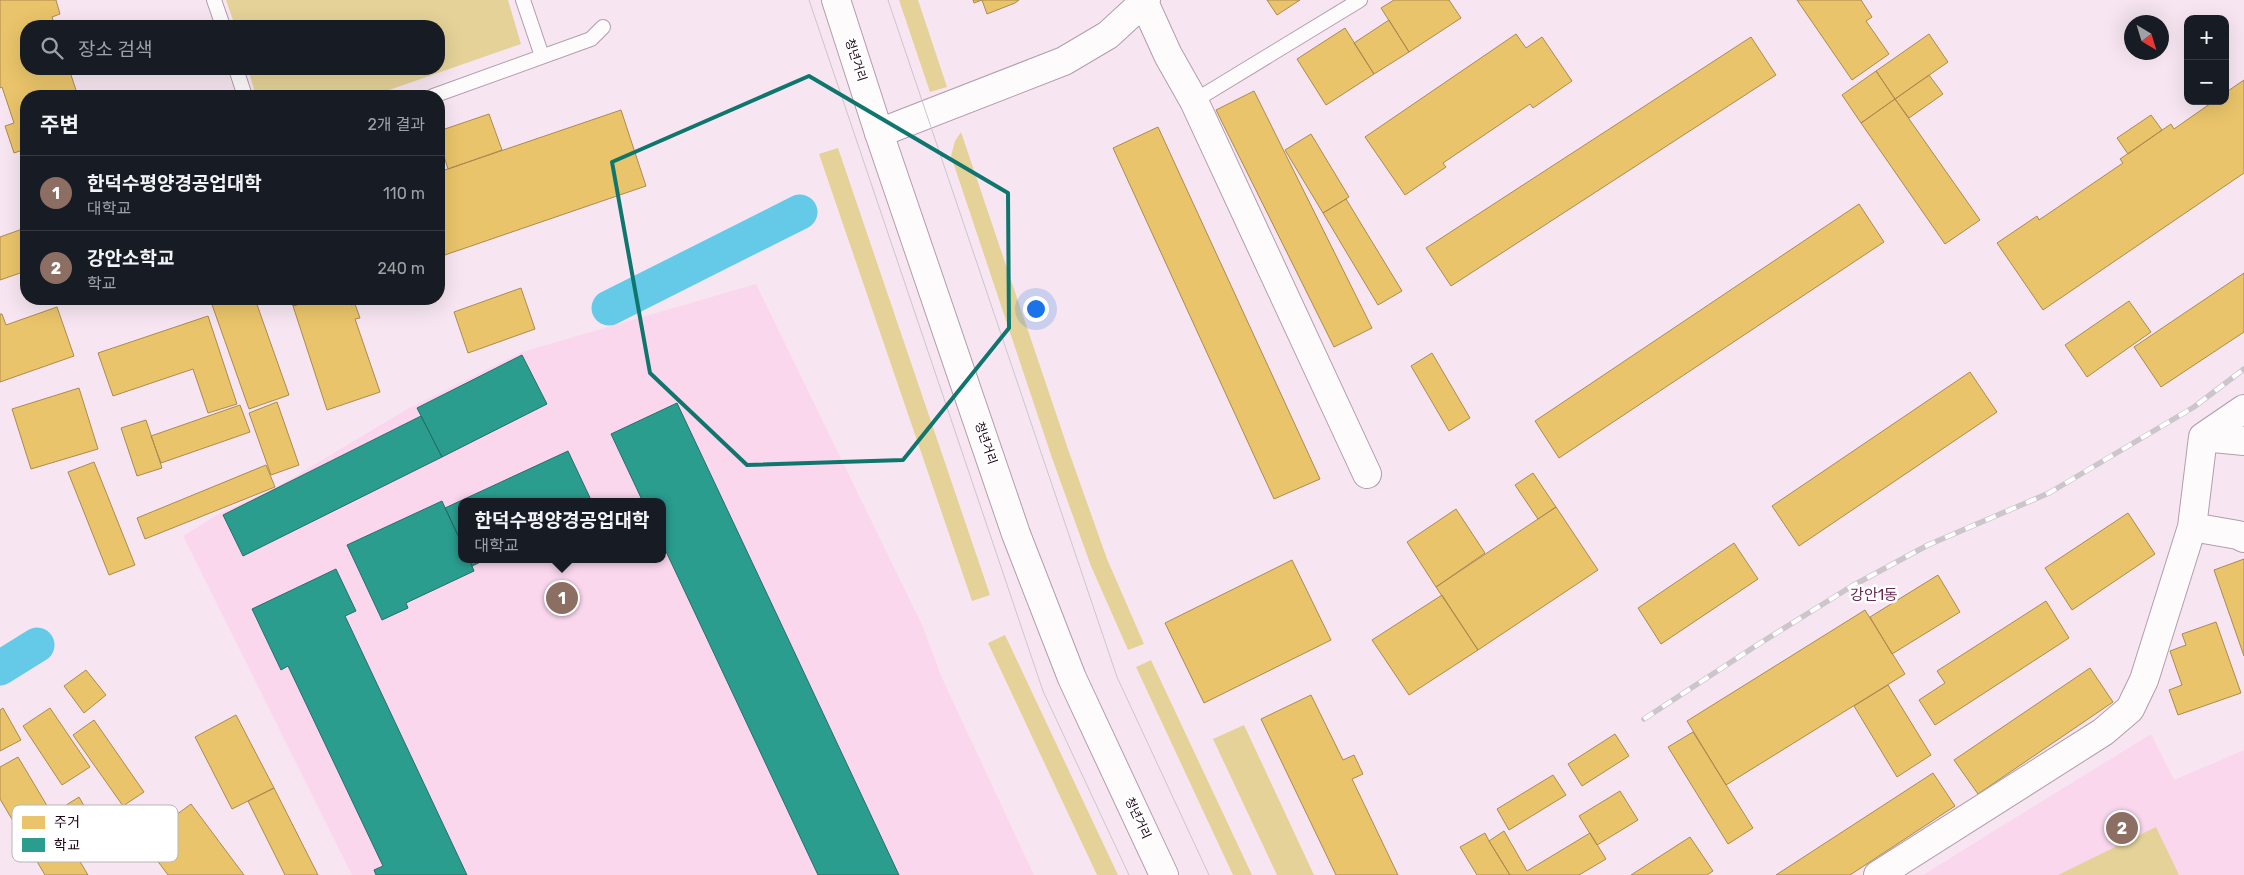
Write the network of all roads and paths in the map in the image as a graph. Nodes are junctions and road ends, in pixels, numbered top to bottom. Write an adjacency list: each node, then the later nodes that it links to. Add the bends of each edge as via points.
1 (214, 0): 6 (lane)
2 (523, 0): 8 (lane)
3 (836, 0): 13 (street, 청년거리)
4 (1360, 0): 12 (lane)
5 (1144, 1): 12 (street); 13 (street, via 1108,35 1064,62)
6 (221, 20)
7 (603, 27): 8 (lane, via 592,39)
8 (542, 56): 11 (lane)
9 (238, 75): 10 (lane)
10 (243, 90)
11 (445, 92)
12 (1194, 101): 17 (street)
13 (879, 133): 20 (street, 청년거리, via 1020,543 1072,678)
14 (2244, 409): 15 (street)
15 (2203, 437): 16 (street); 18 (street)
16 (2244, 440)
17 (1367, 474)
18 (2192, 527): 19 (street); 21 (street, via 2144,680 2130,709 2103,732)
19 (2244, 538)
20 (1164, 875)
21 (1878, 875)

